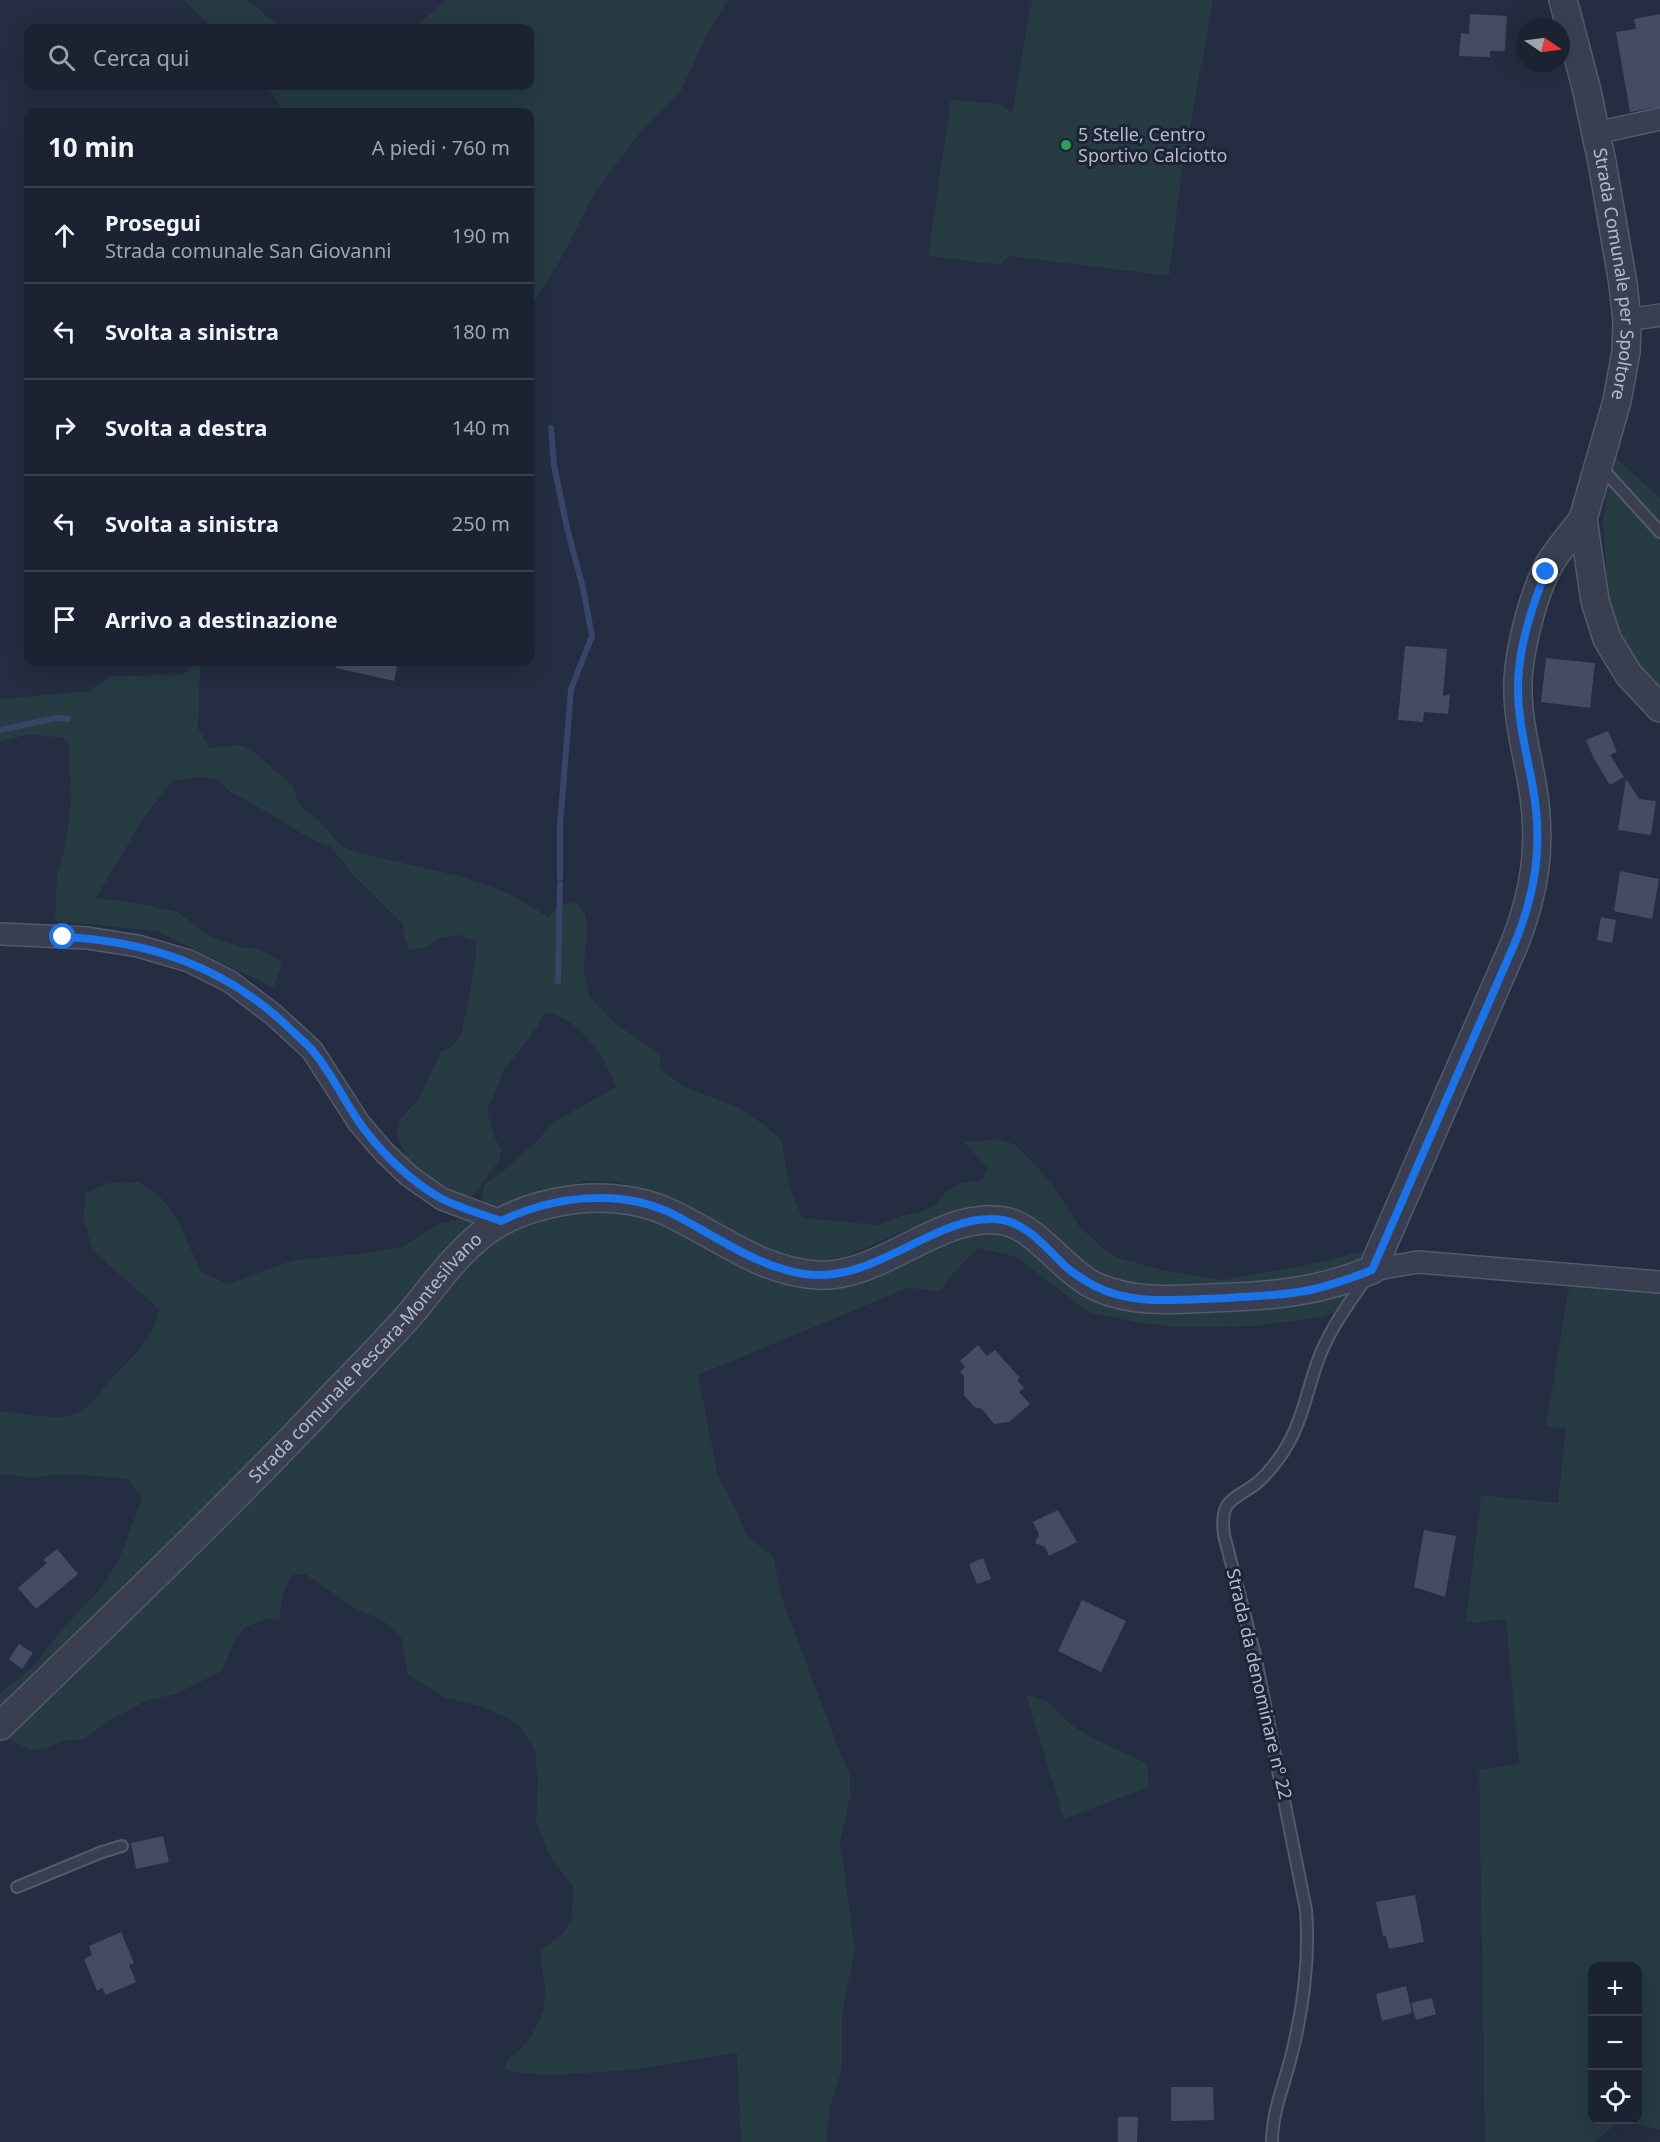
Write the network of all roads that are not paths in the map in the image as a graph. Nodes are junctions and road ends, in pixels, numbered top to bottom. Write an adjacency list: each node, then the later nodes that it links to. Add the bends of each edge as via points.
1 (1563, 0): 3 (street, Strada Comunale per Spoltore)
2 (1660, 119): 3 (street)
3 (1596, 133): 5 (street, Strada Comunale per Spoltore)
4 (1660, 315): 5 (street)
5 (1627, 320): 6 (street, Strada Comunale per Spoltore, via 1621,381)
6 (1599, 465): 7 (street, Strada Comunale per Spoltore); 8 (lane)
7 (1583, 519): 9 (street, Strada Comunale per Spoltore, via 1594,601 1607,639 1629,675); 12 (street, via 1546,572 1530,619 1519,672 1519,709 1538,827 1536,868 1527,911)
8 (1660, 532)
9 (1660, 708)
10 (0, 934): 11 (street, via 87,938 138,946 189,961 229,981 312,1050 359,1122 409,1176 442,1199)
11 (501, 1221): 12 (street, Strada comunale Pescara-Montesilvano, via 520,1212 576,1199 626,1201 672,1214 767,1264 804,1274 827,1275 870,1264 952,1227 979,1219 1004,1221 1029,1232 1069,1269 1095,1286 1127,1297 1161,1300 1296,1293); 14 (street, Strada comunale Pescara-Montesilvano, via 461,1255 218,1516)
12 (1372, 1270): 13 (street, via 1418,1262); 17 (lane, Strada da denominare nº 22, via 1326,1341 1289,1442 1266,1474 1228,1503 1223,1521 1255,1654 1306,1910 1308,1950 1303,1999)
13 (1660, 1282)
14 (0, 1726)
15 (122, 1846): 16 (lane)
16 (17, 1887)
17 (1272, 2142)

